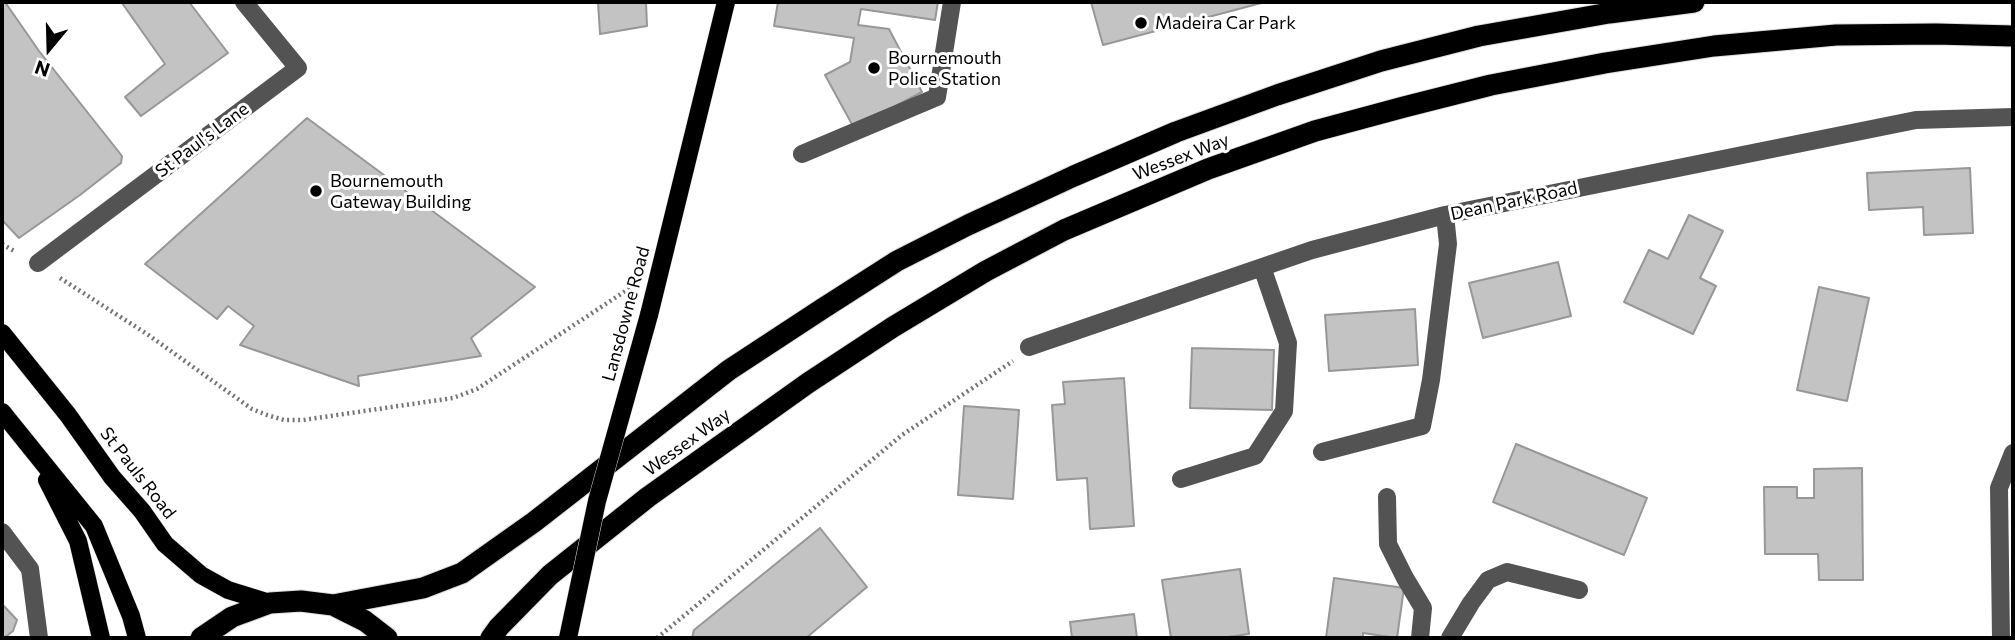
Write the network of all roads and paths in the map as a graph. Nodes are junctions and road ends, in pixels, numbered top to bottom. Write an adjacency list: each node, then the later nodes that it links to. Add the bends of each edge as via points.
1 (244, 2): 10 (street, St Paul's Lane, via 298,68)
2 (726, 2): 12 (main road, Lansdowne Road)
3 (952, 2): 7 (street, via 937,97)
4 (1695, 2): 24 (highway, Wessex Way, via 1479,36 1381,61 1188,127 1074,176 897,261 822,309 720,377 462,573 422,589)
5 (2013, 36): 30 (highway, Wessex Way, via 1836,35 1714,46 1605,63 1404,107 1315,131 1208,169 1063,230 893,327 648,497 550,575)
6 (2013, 117): 8 (street, Dean Park Road, via 1916,120)
7 (802, 155)
8 (1445, 215): 11 (street, Dean Park Road); 17 (street, via 1448,244 1422,426)
9 (2, 244): 10 (path)
10 (38, 263): 12 (path, via 252,409 284,420 453,398 477,389)
11 (1262, 267): 14 (street, Dean Park Road); 19 (street, via 1288,343 1284,411 1255,456)
12 (661, 268): 31 (main road, Lansdowne Road, bridge, via 597,501)
13 (2, 332): 23 (main road, St Pauls Road, via 166,544 201,575 228,590)
14 (1030, 347): 32 (path, via 902,435)
15 (2, 412): 16 (main road)
16 (33, 452): 26 (main road, via 78,541); 27 (main road, via 94,526)
17 (1322, 452)
18 (2013, 453): 35 (street, via 1999,488)
19 (1181, 479)
20 (1387, 497): 33 (street, via 1388,544 1423,608)
21 (2, 531): 25 (street, via 30,569)
22 (1579, 590): 34 (street, via 1507,572 1489,580)
23 (270, 603): 24 (highway); 28 (highway, via 232,617)
24 (332, 605): 29 (highway)
25 (39, 638)
26 (101, 638)
27 (137, 638)
28 (201, 638)
29 (387, 638)
30 (491, 638)
31 (568, 638)
32 (657, 638)
33 (1420, 638)
34 (1450, 638)
35 (2001, 638)

